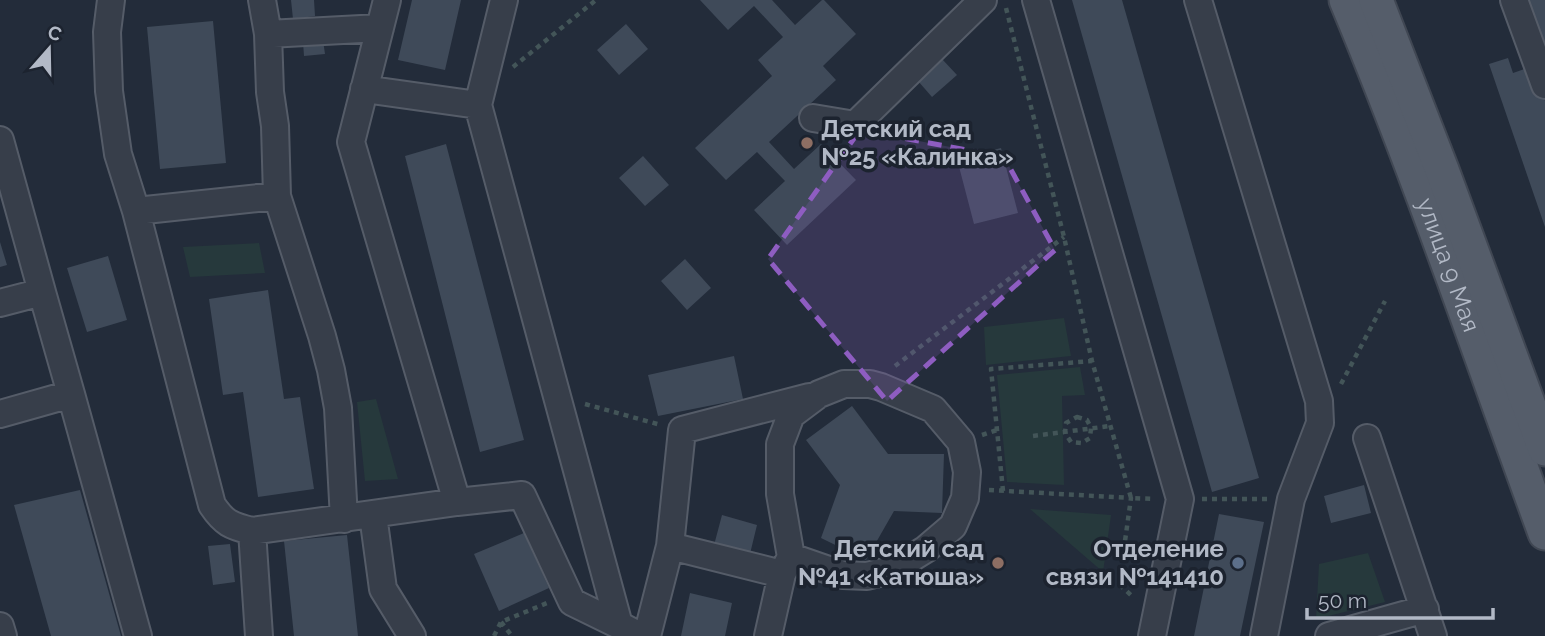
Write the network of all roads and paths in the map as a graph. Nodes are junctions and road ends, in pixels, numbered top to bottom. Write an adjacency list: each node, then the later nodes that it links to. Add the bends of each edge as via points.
1 (111, 0): 20 (lane, via 108,91 118,154)
2 (262, 0): 13 (lane)
3 (387, 0): 12 (lane)
4 (504, 0): 16 (lane)
5 (596, 0): 16 (path)
6 (983, 0): 17 (lane, via 855,125)
7 (1036, 0): 52 (lane, via 1180,499)
8 (1198, 0): 62 (lane, via 1319,401 1320,423 1291,499)
9 (1346, 0): 45 (main road, улица 9 Мая)
10 (1376, 0): 38 (main road, улица 9 Мая)
11 (1514, 0): 14 (lane)
12 (380, 28): 13 (lane); 15 (lane)
13 (268, 34): 19 (lane)
14 (1545, 85)
15 (364, 89): 16 (lane); 41 (lane, via 351,142)
16 (480, 98): 30 (lane)
17 (813, 118)
18 (0, 140): 22 (lane)
19 (277, 196): 20 (lane); 43 (lane, via 331,370 338,408)
20 (136, 211): 44 (lane, via 212,505 222,519)
21 (1064, 237): 26 (path)
22 (42, 292): 24 (lane); 28 (lane)
23 (1385, 301): 27 (path)
24 (0, 303)
25 (1092, 361): 40 (path, via 991,369)
26 (870, 384): 29 (lane, via 844,384); 39 (lane, via 933,409 961,442)
27 (1340, 385)
28 (71, 394): 31 (lane); 55 (lane)
29 (820, 394): 34 (lane); 47 (lane, via 791,415 780,444)
30 (557, 396): 34 (path); 53 (lane)
31 (0, 414)
32 (1110, 426): 33 (path)
33 (1091, 428): 35 (path); 35 (path, via 1090,438 1082,443 1071,442); 35 (path, via 1087,420 1077,417 1066,423)
34 (682, 430): 46 (lane)
35 (1065, 433): 36 (path)
36 (1033, 436)
37 (1367, 438): 49 (lane)
38 (1545, 449)
39 (966, 488): 40 (path); 47 (lane, via 953,526 926,550 892,570 867,576)
40 (1003, 491): 52 (path, via 1131,498 1119,584)
41 (457, 502): 42 (lane); 48 (lane, via 522,495)
42 (373, 515): 43 (lane); 57 (lane, via 383,589)
43 (344, 519): 44 (lane)
44 (252, 531): 56 (lane)
45 (1545, 533)
46 (670, 546): 47 (lane); 60 (lane)
47 (786, 566): 61 (lane)
48 (568, 594): 50 (path); 53 (lane, via 572,602)
49 (1425, 609): 63 (lane); 64 (lane)
50 (501, 622): 58 (path); 59 (path)
51 (0, 626): 54 (lane)
52 (1154, 626)
53 (630, 630)
54 (3, 636)
55 (138, 636)
56 (259, 636)
57 (412, 636)
58 (494, 636)
59 (512, 636)
60 (647, 636)
61 (768, 636)
62 (1264, 636)
63 (1329, 636)
64 (1433, 636)

